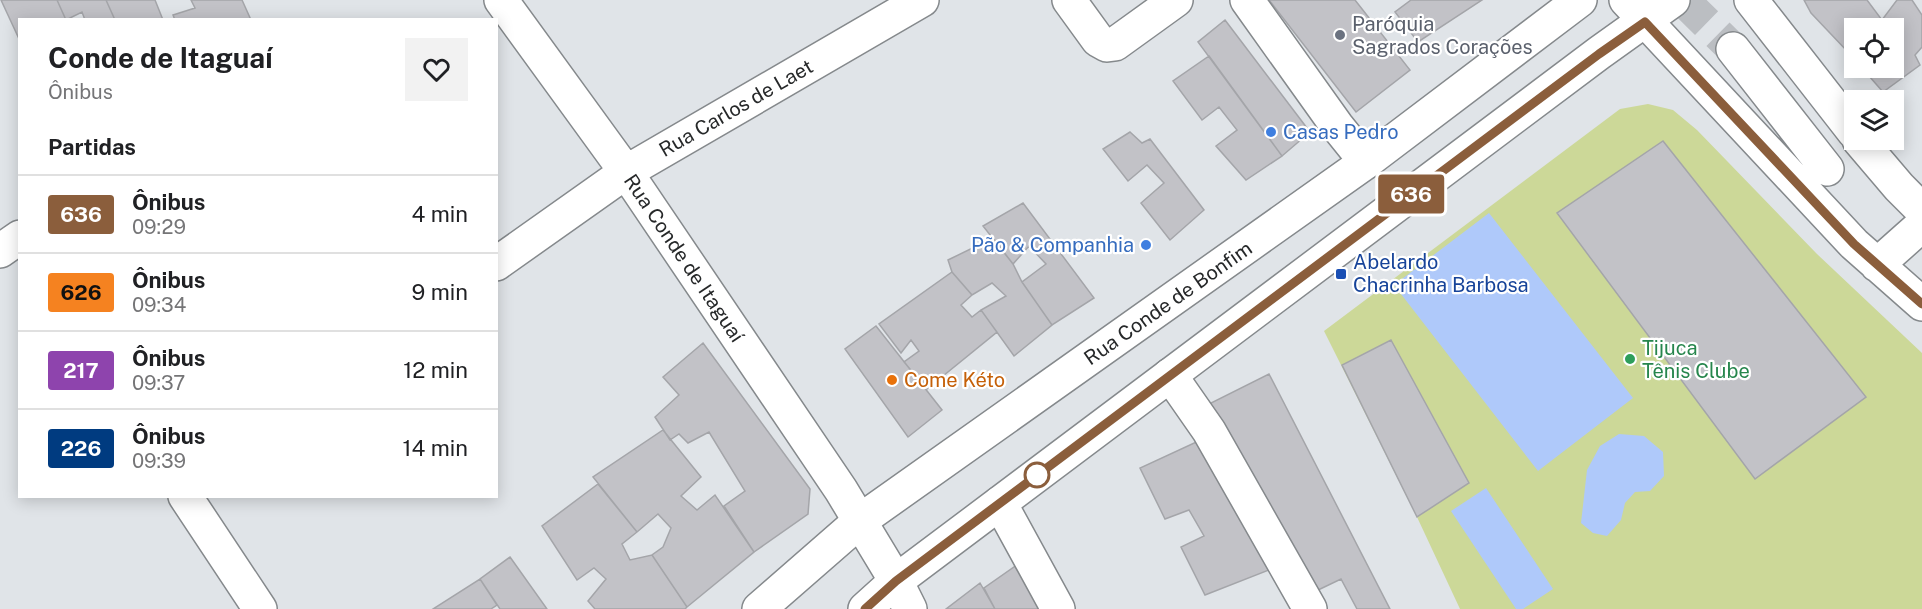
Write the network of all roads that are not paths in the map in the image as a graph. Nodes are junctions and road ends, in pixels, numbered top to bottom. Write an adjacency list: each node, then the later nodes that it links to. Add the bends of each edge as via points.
1 (501, 0): 12 (street, Rua Conde de Itaguaí)
2 (922, 0): 12 (street, Rua Carlos de Laet)
3 (1069, 0): 4 (street, via 1098,40 1107,45 1115,44)
4 (1176, 0)
5 (1247, 0): 11 (street)
6 (1580, 0): 11 (street, Rua Conde de Bonfim)
7 (1673, 0): 9 (street)
8 (1751, 0): 10 (street)
9 (1636, 11): 10 (street); 20 (street, via 1599,54)
10 (1841, 154): 13 (street, via 1899,187); 18 (street, via 1854,244)
11 (1366, 162): 23 (street, Rua Conde de Bonfim)
12 (626, 172): 17 (street, Rua Carlos de Laet); 23 (street, Rua Conde de Itaguaí)
13 (1922, 210)
14 (1922, 225): 18 (street)
15 (18, 238): 16 (street)
16 (0, 250)
17 (498, 263)
18 (1877, 265): 19 (street)
19 (1922, 304)
20 (1170, 375): 22 (street); 29 (street, via 1209,431)
21 (186, 498): 25 (street)
22 (1000, 503): 24 (street); 28 (street)
23 (861, 520): 24 (street, Rua Conde de Itaguaí); 26 (street, Rua Conde de Bonfim)
24 (903, 595): 27 (street)
25 (260, 609)
26 (759, 609)
27 (865, 609)
28 (1059, 609)
29 (1310, 609)

